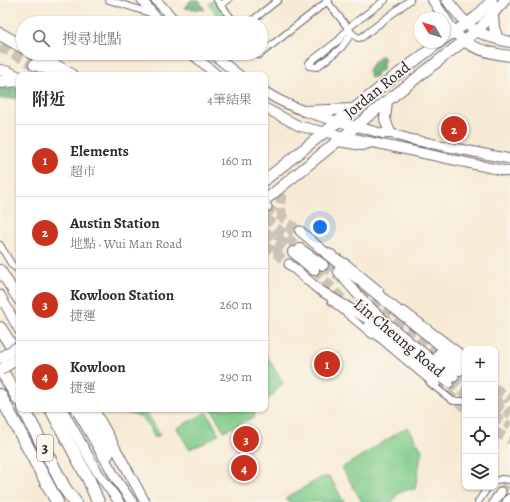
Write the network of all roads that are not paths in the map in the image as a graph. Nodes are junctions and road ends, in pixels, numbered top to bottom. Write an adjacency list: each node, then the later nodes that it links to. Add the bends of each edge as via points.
1 (109, 0): 14 (street)
2 (142, 0): 14 (main road)
3 (156, 0): 16 (main road)
4 (228, 0): 13 (street)
5 (278, 0): 18 (street)
6 (385, 0): 20 (street)
7 (410, 0): 20 (street, via 362,37 358,38)
8 (433, 0): 22 (main road)
9 (447, 0): 19 (main road)
10 (492, 0): 19 (main road)
11 (505, 0): 15 (main road, Jordan Road)
12 (327, 1): 20 (street); 30 (street)
13 (219, 3): 17 (street)
14 (153, 14)
15 (493, 14): 21 (main road, Jordan Road); 25 (main road)
16 (171, 16)
17 (229, 16)
18 (258, 16)
19 (466, 24): 21 (main road); 22 (main road)
20 (350, 31): 20 (street, via 335,54 317,67 309,66 309,63)
21 (476, 31): 25 (main road); 26 (main road, Jordan Road)
22 (454, 32): 24 (main road); 26 (main road)
23 (0, 34): 28 (highway)
24 (450, 35)
25 (498, 39): 27 (main road)
26 (463, 42): 31 (main road, via 497,55); 45 (main road, Jordan Road)
27 (510, 42)
28 (16, 43)
29 (432, 48): 46 (main road, Jordan Road)
30 (268, 49)
31 (510, 56)
32 (46, 60): 38 (highway)
33 (199, 60): 39 (main road)
34 (220, 60): 40 (main road)
35 (34, 65): 37 (main road)
36 (0, 70): 41 (main road)
37 (58, 72)
38 (66, 72)
39 (213, 72)
40 (235, 72)
41 (16, 75)
42 (16, 80): 43 (highway)
43 (0, 82)
44 (268, 94): 48 (main road, via 284,104)
45 (387, 101): 50 (main road, Jordan Road); 52 (main road, via 385,119)
46 (354, 109): 48 (main road); 49 (main road, Jordan Road)
47 (268, 110): 51 (main road, via 299,126)
48 (304, 111): 49 (main road)
49 (338, 121): 50 (main road); 51 (main road, Jordan Road)
50 (356, 126): 52 (main road, via 384,134); 53 (main road, Jordan Road)
51 (324, 132): 53 (main road); 57 (main road, Jordan Road)
52 (390, 133): 55 (main road)
53 (340, 139): 54 (main road, via 360,145); 58 (main road, Jordan Road)
54 (369, 142): 56 (main road)
55 (510, 160)
56 (510, 172)
57 (268, 178)
58 (268, 202)
59 (300, 231): 62 (main road)
60 (0, 245): 65 (street)
61 (297, 250): 64 (main road)
62 (329, 254): 80 (main road)
63 (289, 264): 68 (main road, Lin Cheung Road)
64 (319, 267)
65 (16, 268)
66 (0, 270): 70 (main road)
67 (338, 271): 80 (main road, Lin Cheung Road, via 378,316)
68 (318, 290): 80 (main road, Lin Cheung Road); 84 (street, Lin Cheung Road, via 448,398)
69 (0, 295): 71 (main road)
70 (16, 295)
71 (16, 324)
72 (0, 328): 75 (highway)
73 (369, 328): 81 (main road)
74 (16, 348): 77 (main road, bridge)
75 (16, 353)
76 (439, 354): 80 (main road)
77 (0, 358)
78 (16, 360): 79 (main road, bridge)
79 (0, 369): 83 (highway)
80 (458, 370)
81 (436, 383)
82 (0, 395): 96 (highway)
83 (16, 395)
84 (462, 402)
85 (26, 412): 97 (highway, 3, via 65,489)
86 (53, 412): 98 (highway, 3)
87 (64, 412): 99 (main road, via 98,473)
88 (78, 412): 100 (main road)
89 (86, 412): 101 (main road)
90 (92, 412): 102 (main road)
91 (96, 412): 103 (main road)
92 (498, 480): 93 (street)
93 (510, 480)
94 (486, 490): 104 (street)
95 (501, 492): 105 (main road)
96 (57, 502)
97 (75, 502)
98 (98, 502)
99 (119, 502)
100 (132, 502)
101 (135, 502)
102 (140, 502)
103 (145, 502)
104 (478, 502)
105 (494, 502)

